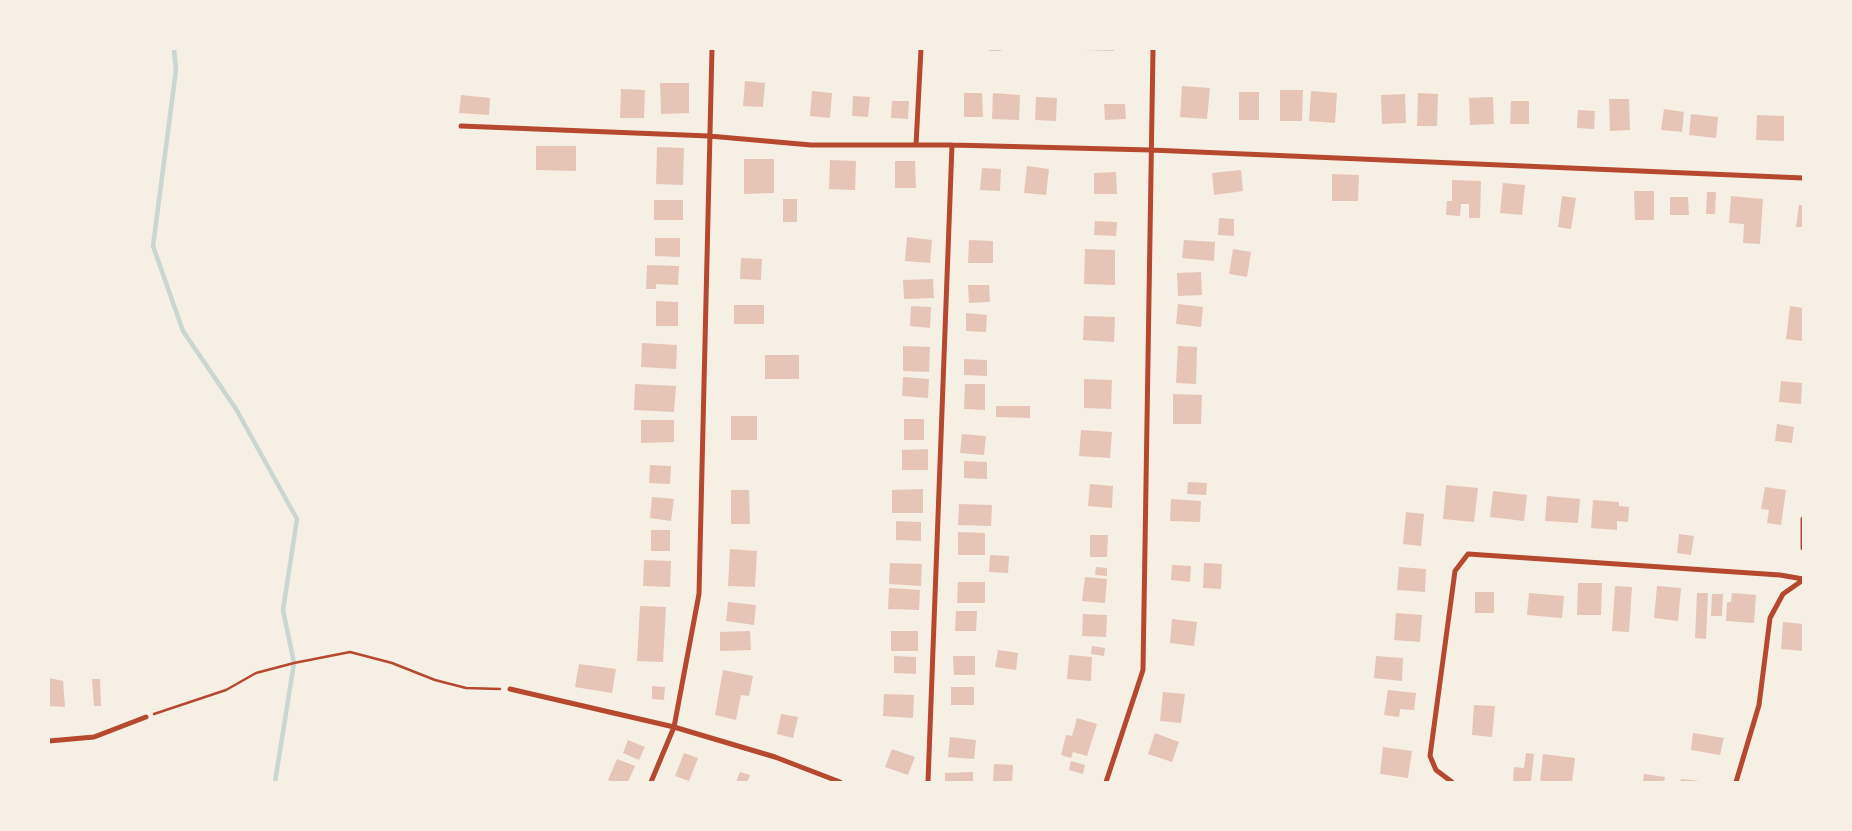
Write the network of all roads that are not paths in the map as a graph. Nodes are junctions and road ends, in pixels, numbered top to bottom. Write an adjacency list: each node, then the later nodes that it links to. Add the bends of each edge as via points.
1 (712, 49): 5 (street)
2 (922, 49): 6 (street)
3 (1153, 49): 8 (street)
4 (461, 126): 5 (street)
5 (709, 136): 6 (street, via 811,145); 15 (street, via 699,594)
6 (916, 145): 7 (street)
7 (952, 145): 8 (street); 19 (street)
8 (1151, 150): 9 (street); 20 (street, via 1143,670)
9 (1803, 178)
10 (1803, 519): 11 (street)
11 (1803, 548)
12 (1803, 579): 21 (street, via 1468,554 1455,571 1430,756 1436,770); 22 (street, via 1783,594 1770,618 1759,705)
13 (510, 689): 15 (street)
14 (146, 717): 16 (street, via 94,737)
15 (674, 727): 17 (street); 18 (street, via 775,757)
16 (49, 741)
17 (651, 782)
18 (840, 782)
19 (928, 782)
20 (1106, 782)
21 (1452, 782)
22 (1736, 782)

